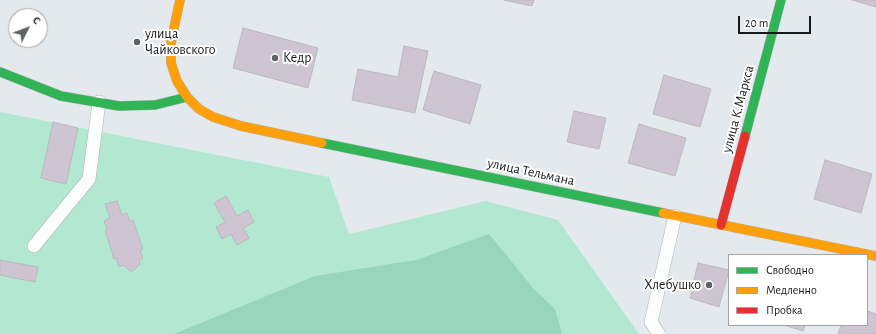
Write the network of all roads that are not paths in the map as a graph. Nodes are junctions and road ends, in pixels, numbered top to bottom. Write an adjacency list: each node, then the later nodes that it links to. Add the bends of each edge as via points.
1 (180, 0): 4 (street, via 171,42 171,63 177,81)
2 (781, 0): 7 (street, улица К.Маркса)
3 (0, 72): 5 (street, via 61,96)
4 (187, 97): 5 (street, via 155,105 119,106); 6 (street, улица Тельмана, via 199,109 213,117 241,126)
5 (99, 102): 8 (lane, via 89,179)
6 (675, 216): 7 (street, улица Тельмана); 10 (lane, via 650,322)
7 (722, 225): 9 (street, улица Тельмана)
8 (34, 246)
9 (866, 254)
10 (659, 334)

